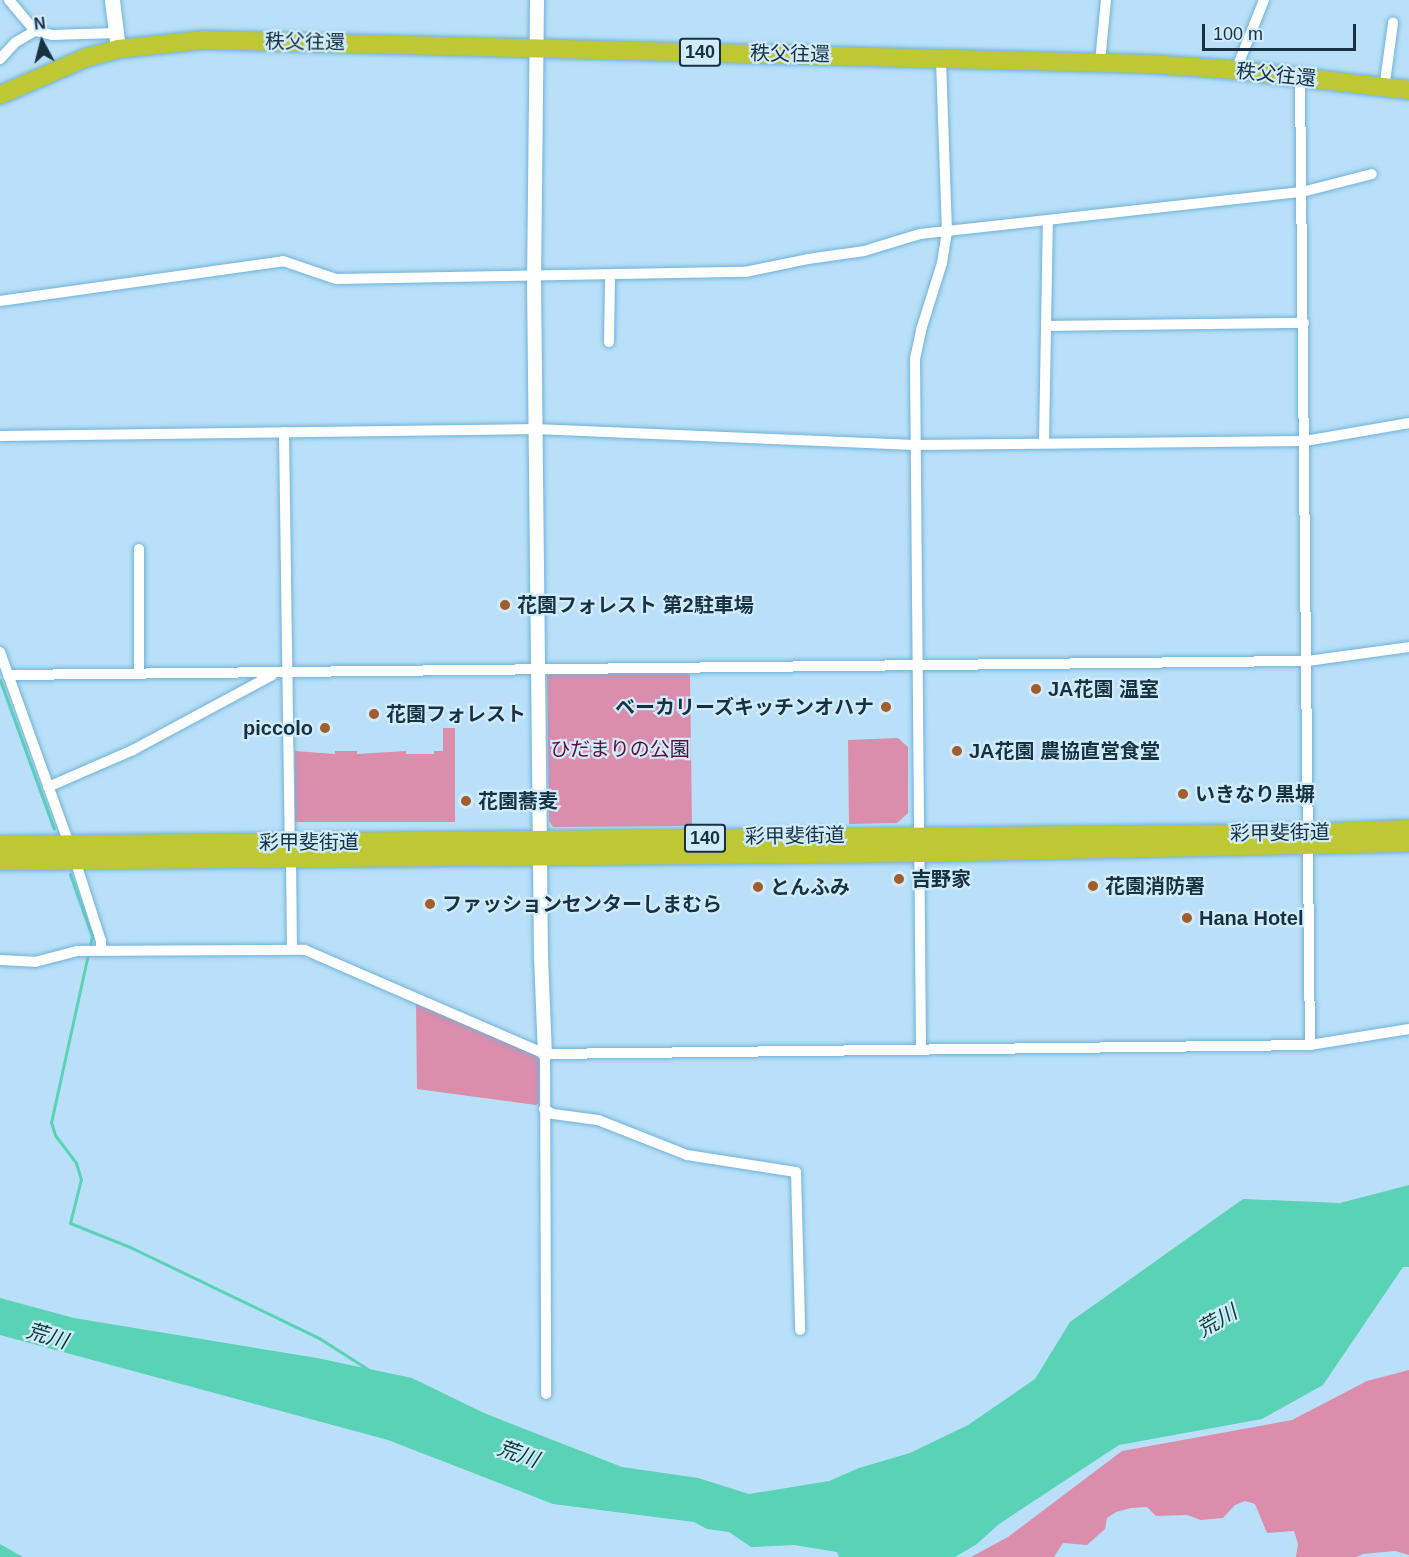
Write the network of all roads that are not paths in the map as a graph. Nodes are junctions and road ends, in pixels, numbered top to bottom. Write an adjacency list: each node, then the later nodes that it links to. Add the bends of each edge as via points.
1 (9, 0): 7 (street)
2 (112, 0): 8 (main road)
3 (537, 0): 9 (street)
4 (1106, 0): 12 (street)
5 (1263, 0): 13 (street)
6 (1393, 23): 15 (street)
7 (35, 31): 8 (street); 10 (street)
8 (117, 41): 9 (highway, 秩父往還 / 140); 17 (highway, 秩父往還 / 140)
9 (535, 48): 11 (highway, 秩父往還 / 140); 23 (street)
10 (0, 58)
11 (940, 58): 12 (highway, 秩父往還 / 140); 21 (street)
12 (1100, 62): 13 (highway, 秩父往還 / 140)
13 (1236, 70): 14 (highway, 秩父往還 / 140)
14 (1300, 77): 15 (highway, 秩父往還 / 140); 19 (street)
15 (1384, 89): 16 (highway, 秩父往還 / 140)
16 (1409, 90)
17 (0, 95)
18 (1371, 174): 19 (street)
19 (1302, 192): 20 (street); 25 (street)
20 (1048, 221): 21 (street); 26 (street)
21 (947, 232): 22 (street, via 920,234 864,251 745,272); 34 (street, via 915,359)
22 (610, 275): 23 (street); 27 (street)
23 (534, 277): 24 (street, via 336,279 283,261); 29 (street)
24 (0, 301)
25 (1304, 323): 26 (street); 32 (street)
26 (1047, 326): 33 (street)
27 (609, 342)
28 (1409, 423): 32 (street)
29 (536, 429): 30 (street); 34 (street); 40 (street)
30 (284, 432): 31 (street); 42 (street)
31 (0, 436)
32 (1305, 441): 33 (street); 38 (street)
33 (1044, 444): 34 (street)
34 (915, 445): 39 (street)
35 (139, 549): 43 (street)
36 (1409, 647): 38 (street)
37 (0, 652): 44 (street)
38 (1307, 661): 39 (street); 48 (street)
39 (918, 665): 40 (street); 47 (street)
40 (538, 669): 42 (street); 51 (street)
41 (275, 673): 42 (street); 43 (street); 45 (street, via 133,750)
42 (288, 673): 52 (street)
43 (139, 674): 44 (street)
44 (8, 675): 45 (street)
45 (48, 788): 53 (street)
46 (1409, 829): 48 (highway, 彩甲斐街道 / 140)
47 (920, 835): 48 (highway, 彩甲斐街道 / 140); 51 (highway, 彩甲斐街道 / 140); 54 (street)
48 (1308, 839): 49 (highway, 彩甲斐街道 / 140); 54 (highway, 彩甲斐街道 / 140); 60 (street)
49 (1409, 843)
50 (0, 845): 53 (highway, 彩甲斐街道 / 140)
51 (540, 848): 52 (highway, 彩甲斐街道 / 140); 54 (highway, 彩甲斐街道 / 140); 62 (street)
52 (291, 849): 53 (highway, 彩甲斐街道 / 140); 56 (street)
53 (72, 852): 55 (highway, 彩甲斐街道 / 140); 57 (street, via 101,941)
54 (920, 853): 61 (street)
55 (0, 861)
56 (292, 949): 57 (street); 62 (street, via 305,950)
57 (93, 951): 58 (street, via 35,962)
58 (0, 960)
59 (1409, 1029): 60 (street)
60 (1310, 1044): 61 (street)
61 (921, 1049): 62 (street)
62 (545, 1054): 63 (street)
63 (544, 1109): 64 (street, via 553,1114 598,1120 687,1155 796,1172); 65 (street)
64 (800, 1330)
65 (546, 1394)

